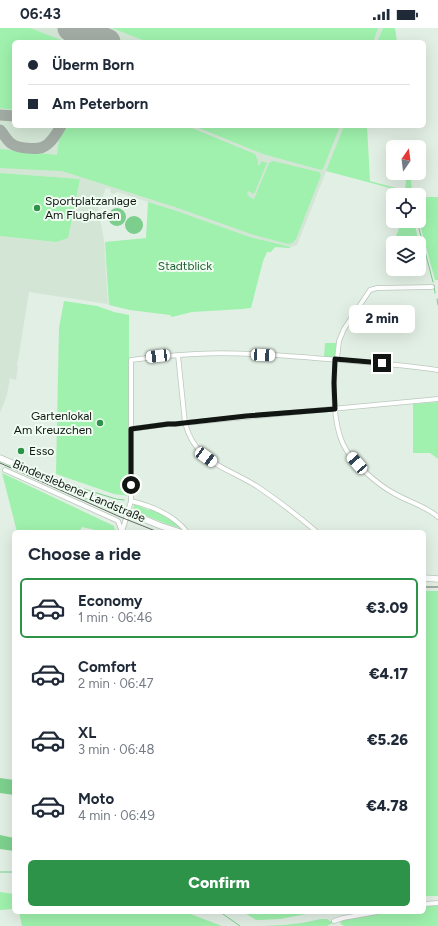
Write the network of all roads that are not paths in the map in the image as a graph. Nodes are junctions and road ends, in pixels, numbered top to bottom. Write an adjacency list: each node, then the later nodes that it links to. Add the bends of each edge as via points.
1 (432, 287): 3 (street, via 370,290 344,329)
2 (178, 355): 3 (street, via 230,353); 7 (street); 8 (street, via 132,360)
3 (336, 359): 4 (street); 6 (street)
4 (438, 370)
5 (438, 399): 6 (street)
6 (335, 409): 7 (street); 13 (street, via 342,442 362,469 394,494)
7 (185, 423): 8 (street); 17 (street, via 194,445 206,457 217,466 257,487)
8 (131, 429): 11 (street)
9 (0, 458): 12 (main road, Binderslebener Landstraße)
10 (6, 470): 15 (street, via 118,521)
11 (131, 501): 12 (street); 14 (street, Binderslebener Landstraße, via 163,512)
12 (128, 512): 14 (main road, Binderslebener Landstraße, via 161,526); 16 (street)
13 (438, 517)
14 (181, 529)
15 (121, 530)
16 (123, 530)
17 (315, 530)
18 (426, 578): 19 (main road)
19 (438, 578)
20 (438, 903): 21 (street)
21 (426, 904)
22 (366, 914): 23 (street)
23 (334, 921)

